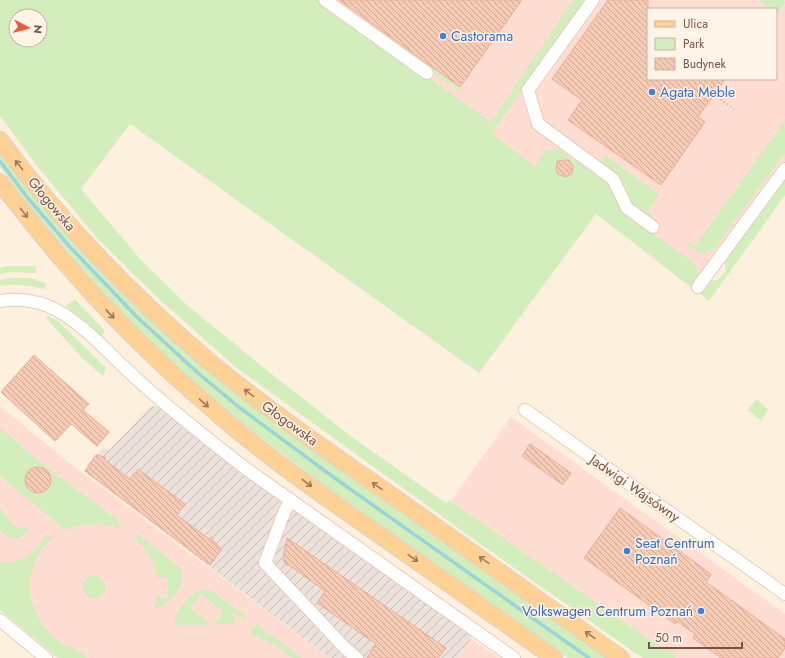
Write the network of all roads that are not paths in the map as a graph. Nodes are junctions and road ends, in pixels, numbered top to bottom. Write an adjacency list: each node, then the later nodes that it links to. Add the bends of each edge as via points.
1 (325, 0): 3 (street)
2 (593, 0): 7 (street, via 528,90 538,124 612,179 626,208)
3 (427, 73)
4 (0, 140): 18 (main road, Głogowska, one-way to 4, via 298,430 211,362 144,303 92,250)
5 (785, 169): 8 (street)
6 (0, 182): 17 (main road, Głogowska, one-way to 17, via 41,235 98,301 145,349 212,409 317,491)
7 (653, 227)
8 (698, 287)
9 (0, 301): 11 (street, via 22,299 34,302 48,306 71,320 192,426)
10 (525, 410): 12 (street, Jadwigi Wajsówny)
11 (291, 500): 15 (street, via 265,563 344,648); 16 (street)
12 (785, 594)
13 (0, 620): 14 (street)
14 (46, 658)
15 (357, 658)
16 (514, 658)
17 (554, 658)
18 (622, 658)

